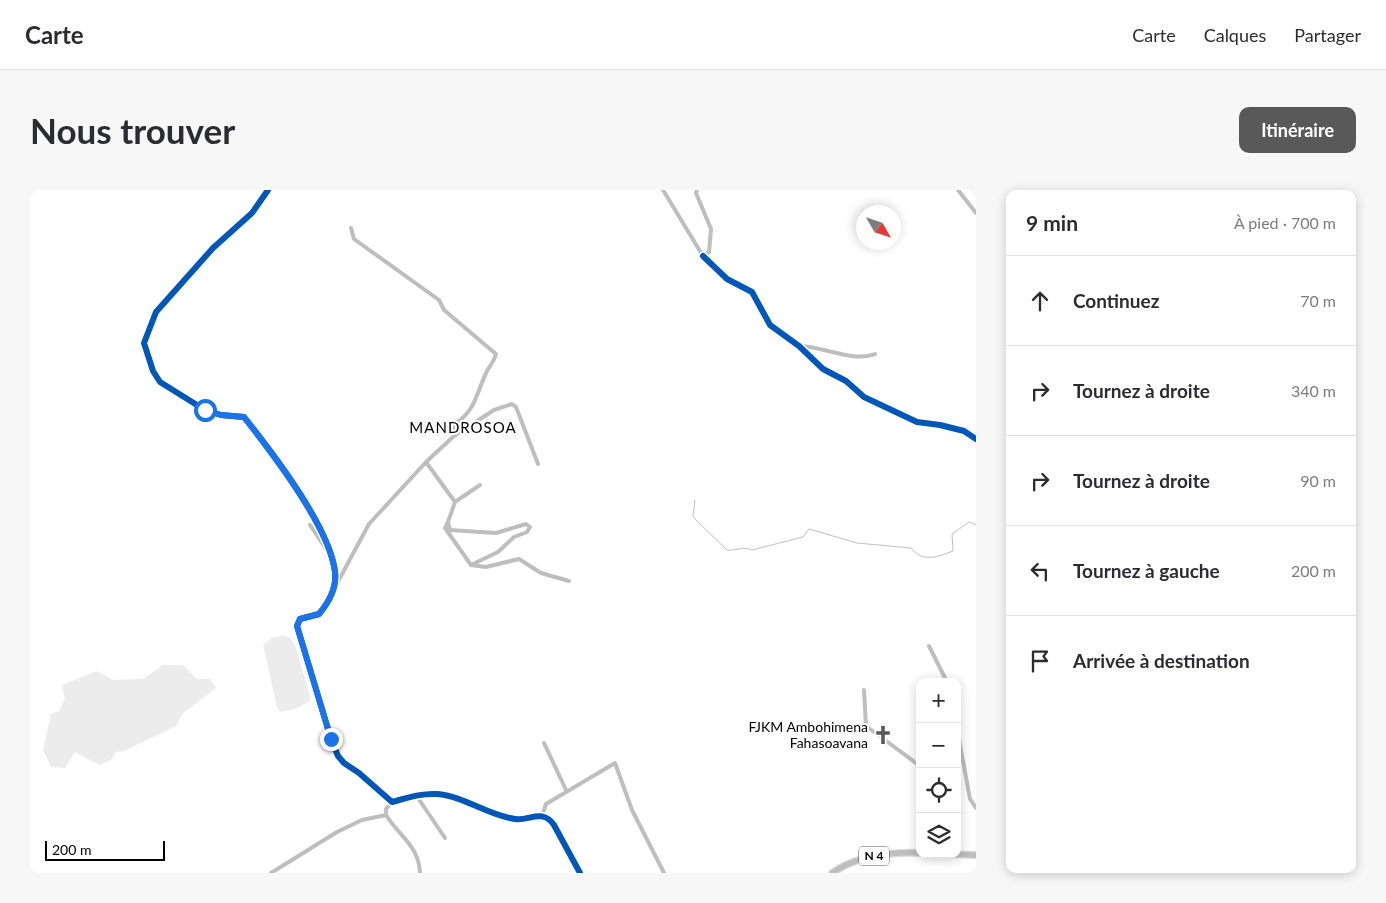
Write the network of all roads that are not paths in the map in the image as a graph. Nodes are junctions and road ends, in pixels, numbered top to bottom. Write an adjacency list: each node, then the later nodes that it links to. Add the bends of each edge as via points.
1 (268, 190): 18 (street, via 252,212 213,248 156,312 144,343 160,382 205,410 244,417 300,495 324,536)
2 (663, 190): 7 (street)
3 (697, 190): 7 (street, via 701,209 711,229 709,252)
4 (958, 190): 5 (street)
5 (976, 213)
6 (351, 228): 10 (street, via 354,239 439,300 444,310 496,354 471,411 455,424)
7 (703, 256): 8 (street, via 727,278 752,292 770,325)
8 (800, 346): 9 (street, via 861,356); 11 (street, via 823,369 846,381 864,397 917,422 940,424 964,431)
9 (875, 354)
10 (454, 436): 12 (street); 13 (street, via 494,410 512,404 520,412)
11 (976, 439)
12 (426, 462): 15 (street); 21 (street, via 369,524)
13 (538, 464)
14 (480, 485): 15 (street)
15 (455, 502): 16 (street)
16 (448, 522): 19 (street, via 445,528 448,534); 19 (street, via 450,530 476,533 496,534 526,524 530,527 498,552)
17 (310, 525): 18 (street)
18 (329, 553): 21 (street, via 335,572)
19 (471, 565): 20 (street, via 486,566 519,559 542,573)
20 (569, 581)
21 (333, 594): 30 (street, via 319,614 300,619 298,632 338,756)
22 (929, 646): 23 (street)
23 (945, 678)
24 (864, 690): 27 (street, via 866,726)
25 (544, 743): 28 (street)
26 (961, 750): 31 (street, via 970,799)
27 (916, 763)
28 (566, 790): 33 (street, via 546,804); 41 (street, via 615,763 632,810)
29 (416, 795): 30 (street); 33 (street, via 440,794 516,820); 34 (street)
30 (392, 802): 32 (street, via 386,809)
31 (976, 808)
32 (386, 815): 38 (street, via 362,820 337,832); 39 (street, via 414,848)
33 (542, 816): 40 (street, via 550,819)
34 (444, 838)
35 (916, 853): 42 (main road, N 4, via 876,856)
36 (961, 854): 37 (main road)
37 (976, 855)
38 (271, 873)
39 (420, 873)
40 (580, 873)
41 (664, 873)
42 (832, 873)

